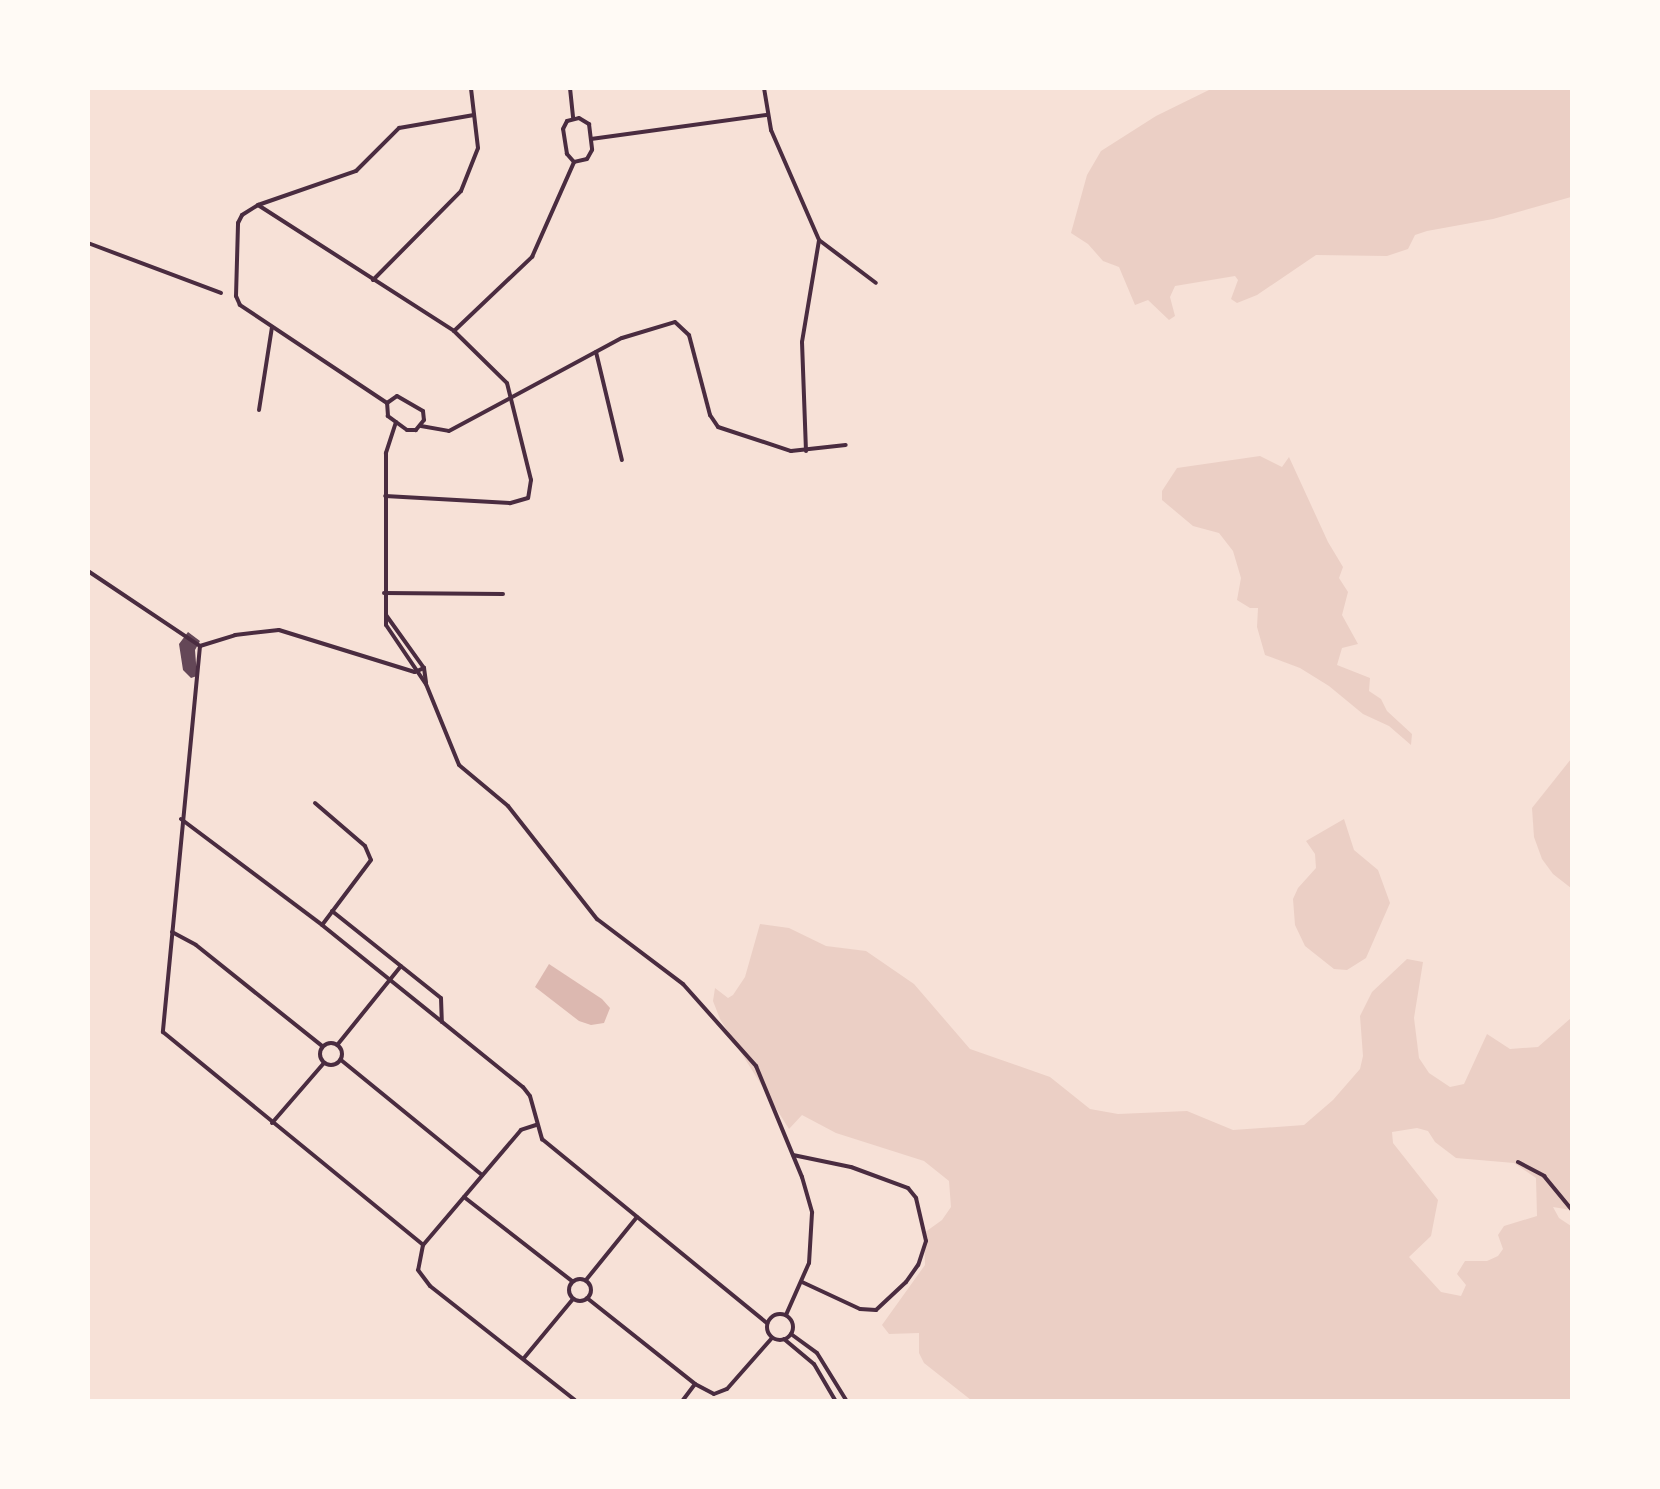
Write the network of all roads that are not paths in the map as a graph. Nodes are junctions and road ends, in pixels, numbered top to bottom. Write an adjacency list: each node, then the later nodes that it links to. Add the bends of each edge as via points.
1 (471, 88): 4 (street)
2 (570, 88): 6 (street)
3 (764, 88): 5 (street)
4 (474, 115): 9 (street, via 399,128 356,171); 12 (street, via 478,148 461,191)
5 (766, 115): 7 (street); 10 (street)
6 (573, 118): 7 (street, via 587,121); 8 (street, via 563,129 567,154)
7 (591, 139): 8 (street, via 590,155)
8 (574, 162): 16 (street, via 532,257)
9 (258, 205): 12 (street); 15 (street, via 242,215 238,223 238,301)
10 (819, 240): 13 (street); 24 (street, via 802,342)
11 (88, 243): 14 (street)
12 (373, 280): 16 (street)
13 (876, 283)
14 (221, 292)
15 (272, 327): 19 (street); 20 (street)
16 (454, 331): 18 (street, via 504,378)
17 (596, 352): 18 (street); 24 (street, via 661,324 681,324 689,335 710,415 718,427 764,445); 25 (street)
18 (511, 398): 22 (street, via 449,431); 26 (street, via 531,480 525,501)
19 (387, 403): 21 (street, via 386,412); 22 (street, via 401,396 420,408 424,415)
20 (259, 410)
21 (396, 422): 22 (street, via 411,431); 26 (street, via 387,446)
22 (421, 426)
23 (846, 445): 24 (street)
24 (806, 451)
25 (622, 460)
26 (385, 496): 28 (street)
27 (88, 571): 31 (street)
28 (384, 593): 29 (street); 30 (street)
29 (503, 594)
30 (386, 615): 32 (street); 33 (street, via 386,625)
31 (200, 646): 33 (street, via 235,635 279,630); 36 (street)
32 (424, 668): 33 (street); 34 (street)
33 (415, 672): 34 (street)
34 (426, 684): 49 (street, via 453,755 465,772 508,806 597,919 683,984 756,1066)
35 (315, 803): 37 (street, via 371,854 371,860)
36 (181, 819): 38 (street); 39 (street)
37 (332, 911): 38 (street); 40 (street)
38 (322, 925): 41 (street)
39 (171, 932): 44 (street, via 196,945); 47 (street, via 163,1032)
40 (401, 966): 41 (street); 42 (street, via 441,998)
41 (388, 982): 42 (street); 43 (street)
42 (442, 1022): 48 (street, via 527,1090)
43 (338, 1044): 44 (street, via 329,1042); 45 (street, via 343,1053)
44 (322, 1046): 46 (street, via 319,1053)
45 (340, 1060): 46 (street, via 331,1065); 51 (street)
46 (324, 1063): 47 (street)
47 (272, 1124): 55 (street)
48 (536, 1125): 51 (street, via 521,1130); 54 (street, via 542,1139)
49 (793, 1155): 58 (street, via 812,1213 812,1249); 58 (street, via 851,1167 908,1188 916,1198 926,1241 906,1282 876,1310 860,1309)
50 (1518, 1162): 53 (street, via 1544,1176)
51 (482, 1175): 52 (street)
52 (464, 1197): 55 (street); 57 (street)
53 (1572, 1210)
54 (637, 1217): 56 (street); 62 (street)
55 (423, 1245): 66 (street, via 418,1270 430,1286)
56 (586, 1280): 57 (street); 59 (street, via 591,1289)
57 (572, 1281): 60 (street, via 568,1292)
58 (802, 1282): 61 (street)
59 (587, 1298): 60 (street); 67 (street)
60 (573, 1299): 66 (street)
61 (786, 1316): 62 (street, via 777,1314); 63 (street, via 793,1325)
62 (767, 1323): 64 (street)
63 (791, 1334): 65 (street); 71 (street, via 817,1353)
64 (772, 1338): 65 (street); 67 (street, via 722,1392 714,1394)
65 (784, 1340): 70 (street, via 814,1364)
66 (524, 1358): 68 (street)
67 (695, 1384): 69 (street)
68 (575, 1401)
69 (683, 1401)
70 (836, 1401)
71 (846, 1401)

